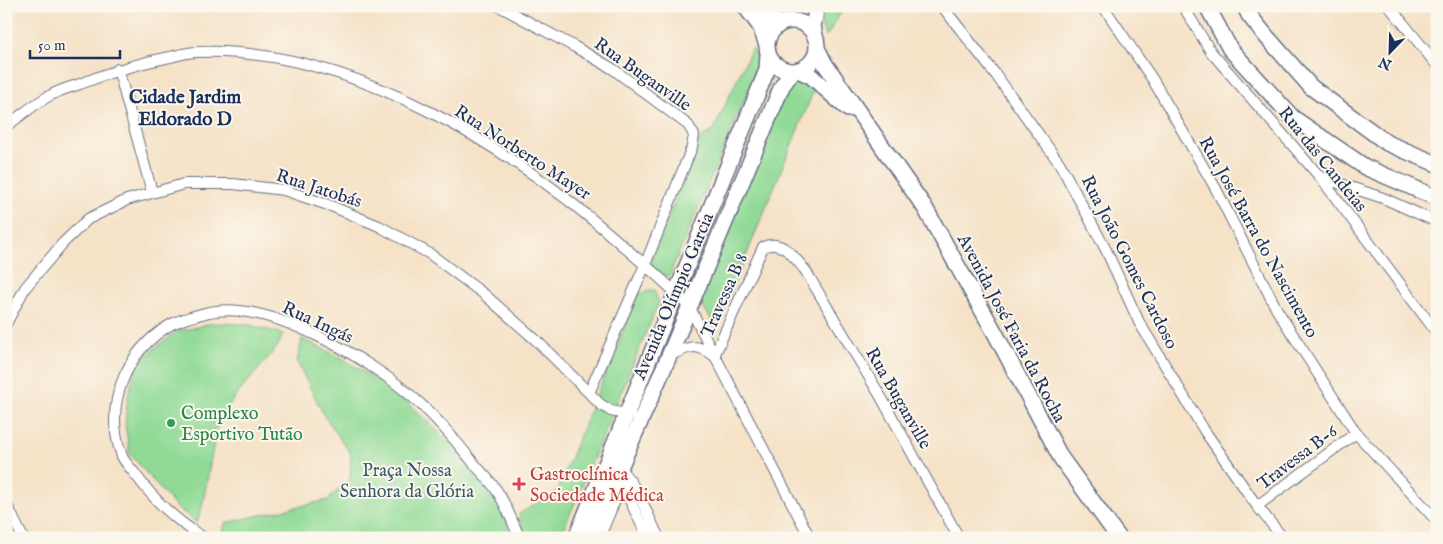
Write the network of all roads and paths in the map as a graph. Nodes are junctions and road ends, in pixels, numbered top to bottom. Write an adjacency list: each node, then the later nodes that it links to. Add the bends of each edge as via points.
1 (499, 6): 26 (street, Rua Buganville, via 613,69 688,125 694,135)
2 (745, 6): 14 (street, via 760,26)
3 (755, 6): 12 (street)
4 (799, 6): 12 (street)
5 (817, 6): 13 (street, via 813,26)
6 (942, 6): 39 (street, Rua João Gomes Cardoso, via 1060,164 1106,250 1139,322 1204,430)
7 (1103, 6): 36 (street, Rua José Barra do Nascimento, via 1153,80 1216,189 1277,310)
8 (1182, 6): 21 (street, Rua das Candeias, via 1211,52)
9 (1207, 6): 23 (street, via 1230,49 1293,118 1365,167)
10 (1245, 6): 20 (street, via 1249,16 1311,88 1387,143)
11 (1389, 6): 15 (street)
12 (783, 22): 13 (street, via 803,23 810,28); 14 (street, via 768,37)
13 (816, 42): 17 (street, via 811,62); 19 (street, Avenida José Faria da Rocha, via 825,64)
14 (767, 50): 17 (street, via 778,66); 27 (street, Avenida Olímpio Garcia, via 767,70)
15 (1437, 65)
16 (118, 69): 18 (street, Rua Norberto Mayer, via 51,94); 22 (street); 26 (street, Rua Norberto Mayer, via 195,52 248,54 314,65 372,86 434,114 506,156 591,217)
17 (795, 70): 19 (street, Avenida José Faria da Rocha, via 811,76); 28 (street, Avenida Olímpio Garcia, via 782,86)
18 (6, 126)
19 (874, 135): 51 (street, Avenida José Faria da Rocha, via 925,208 1061,458)
20 (1437, 164)
21 (1320, 177): 24 (street, via 1383,198); 30 (street, Rua das Candeias)
22 (152, 192): 29 (street, Rua Jatobás, via 88,219 25,288); 33 (street, Rua Jatobás, via 184,184 233,184 284,190 379,226 430,254 485,295)
23 (1437, 198)
24 (1437, 222)
25 (763, 247): 32 (street, Travessa B 8); 50 (street, Rua Buganville, via 778,244 790,252 805,270 881,397)
26 (645, 265): 27 (street, Rua Norberto Mayer); 33 (street)
27 (676, 293): 28 (street, Rua Norberto Mayer); 34 (street, Avenida Olímpio Garcia)
28 (690, 308): 31 (street, Avenida Olímpio Garcia); 32 (street, Rua Norberto Mayer)
29 (6, 324)
30 (1437, 333)
31 (670, 356): 32 (street, via 694,346); 35 (street, Avenida Olímpio Garcia)
32 (714, 356): 49 (street, Rua Norberto Mayer)
33 (589, 393): 34 (street, Rua Jatobás, via 600,404)
34 (626, 415): 35 (street, Rua Jatobás); 37 (street, Avenida Olímpio Garcia)
35 (643, 415): 37 (street, Avenida Olímpio Garcia)
36 (1356, 433): 39 (street, Travessa B-6); 40 (street, Rua José Barra do Nascimento)
37 (613, 466): 44 (street); 45 (street, Avenida Olímpio Garcia); 48 (street, via 629,480)
38 (6, 503): 41 (street)
39 (1257, 506): 52 (street, Rua João Gomes Cardoso)
40 (1437, 521)
41 (23, 538)
42 (204, 538): 43 (street, Rua Ingás, via 170,515 122,457 114,426 117,394 132,360 148,341 171,324 210,311 246,311 278,318 304,329 384,375 416,400 496,489)
43 (520, 538)
44 (576, 538)
45 (589, 538)
46 (599, 538): 47 (street, via 622,484)
47 (648, 538)
48 (658, 538)
49 (810, 538)
50 (959, 538)
51 (1119, 538)
52 (1283, 538)

